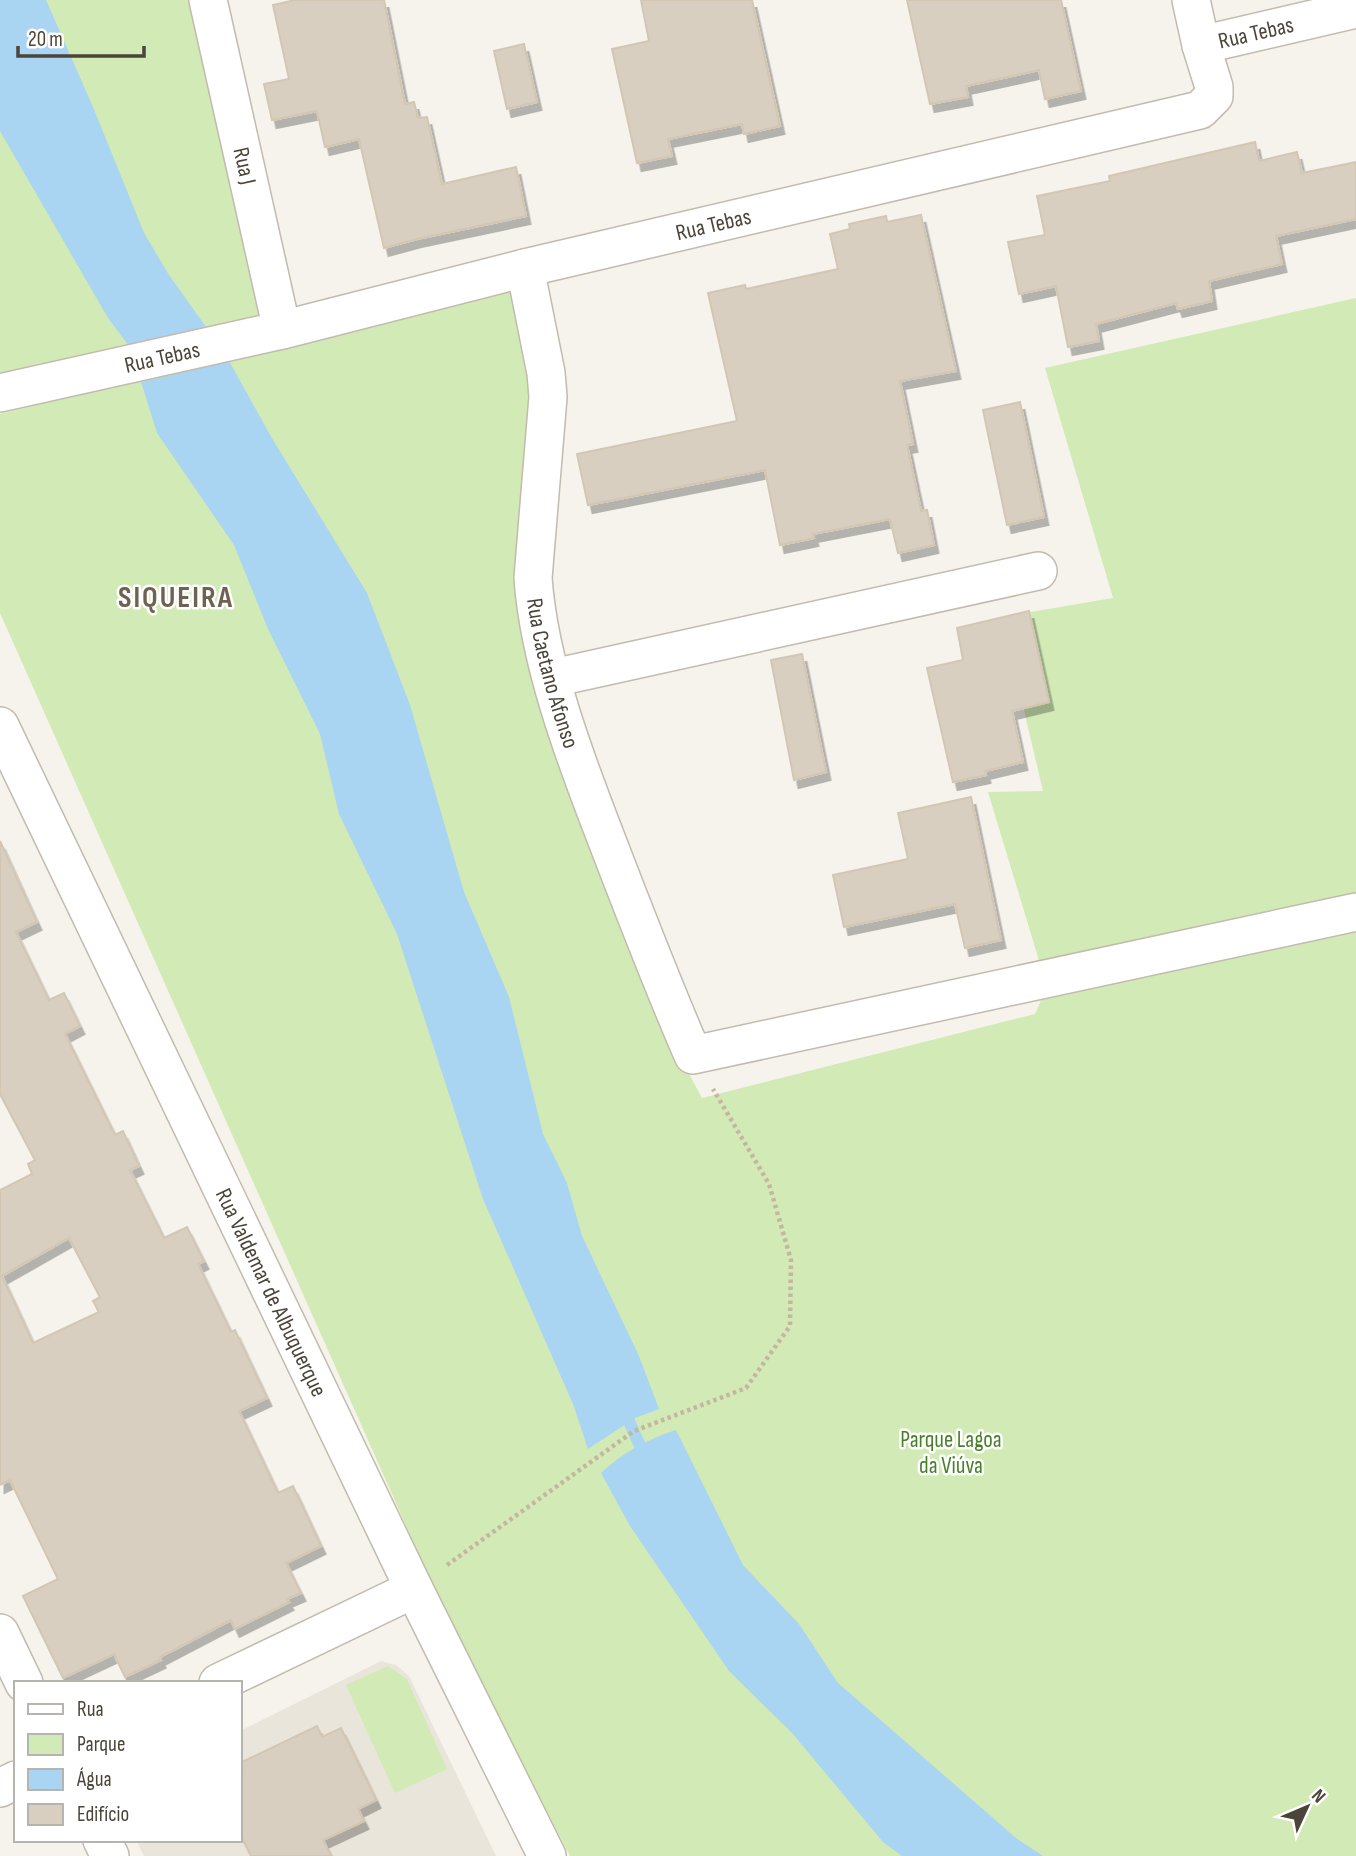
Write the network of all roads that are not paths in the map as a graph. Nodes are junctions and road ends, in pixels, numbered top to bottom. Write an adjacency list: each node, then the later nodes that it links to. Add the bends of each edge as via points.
1 (208, 0): 6 (street, Rua J)
2 (1191, 0): 4 (street)
3 (1356, 9): 4 (street, Rua Tebas)
4 (1201, 45): 5 (street, Rua Tebas, via 1214,96 1200,110)
5 (525, 268): 6 (street, Rua Tebas); 9 (street, Rua Caetano Afonso, via 548,397 533,578 535,606)
6 (282, 330): 7 (street, Rua Tebas)
7 (0, 393)
8 (1038, 571): 9 (street)
9 (553, 678): 11 (street, Rua Caetano Afonso, via 573,753 659,979 693,1055)
10 (0, 726): 12 (street, Rua Valdemar de Albuquerque)
11 (1356, 912)
12 (414, 1589): 15 (street); 16 (street, Rua Valdemar de Albuquerque)
13 (0, 1633): 14 (street)
14 (23, 1681)
15 (222, 1681)
16 (547, 1856)

